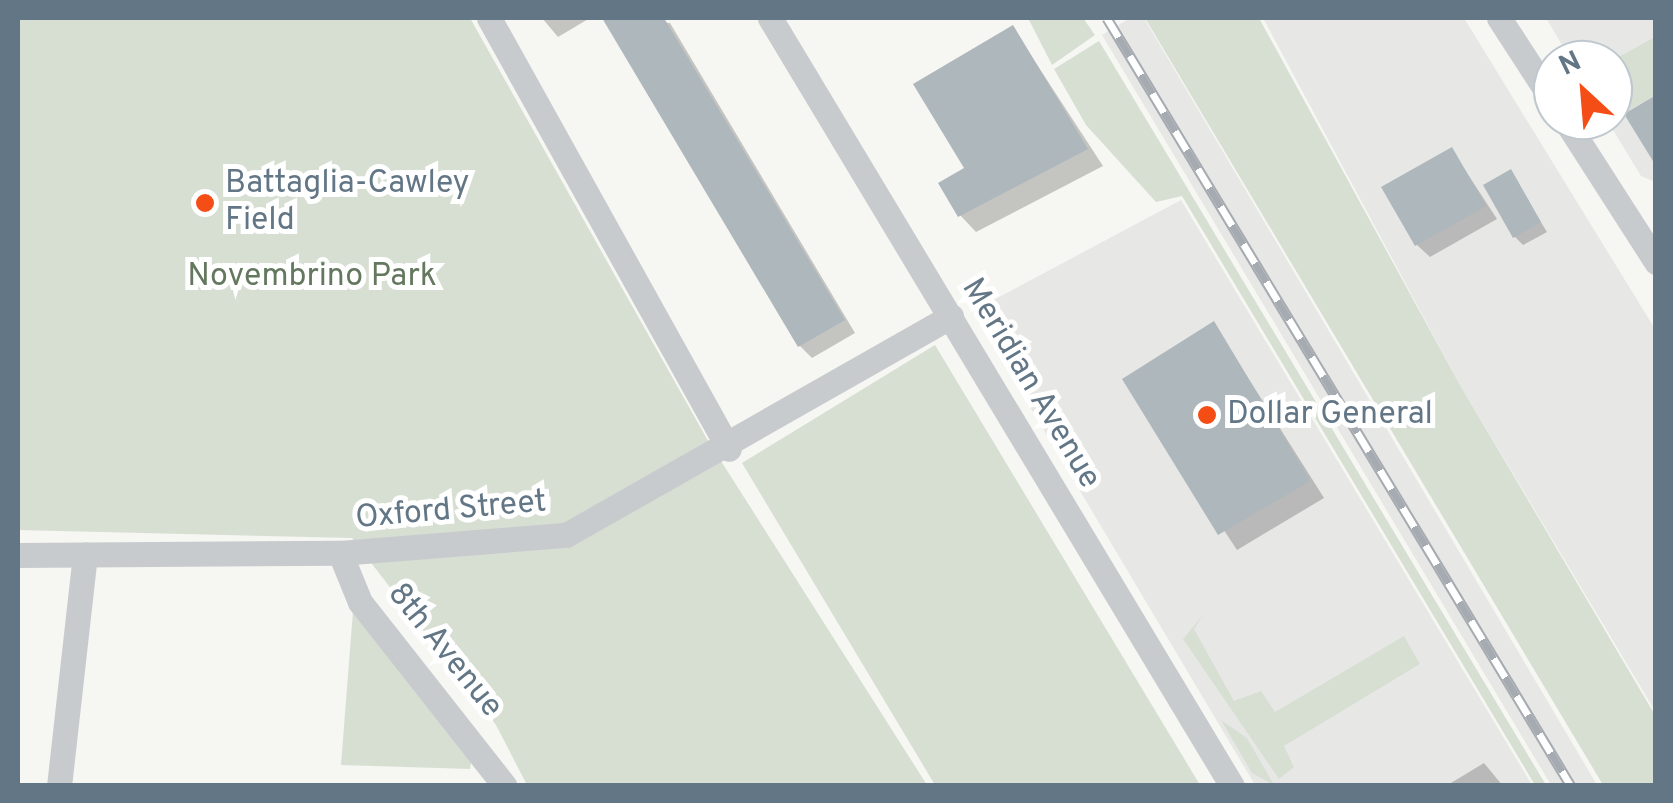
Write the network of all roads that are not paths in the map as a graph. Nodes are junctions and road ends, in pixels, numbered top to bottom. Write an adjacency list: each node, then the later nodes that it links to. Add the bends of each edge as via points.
1 (488, 18): 10 (street)
2 (770, 18): 9 (street, Meridian Avenue)
3 (1500, 18): 4 (street)
4 (1533, 70)
5 (1578, 140): 6 (street)
6 (1623, 210): 7 (street); 8 (street)
7 (1656, 214)
8 (1656, 262)
9 (951, 316): 10 (street, Oxford Street); 16 (street, Meridian Avenue)
10 (729, 449): 11 (street, Oxford Street, via 566,534)
11 (340, 553): 12 (street, Oxford Street); 15 (street, 8th Avenue, via 360,602)
12 (85, 554): 13 (street, Oxford Street); 14 (street)
13 (18, 555)
14 (59, 786)
15 (505, 786)
16 (1232, 786)

